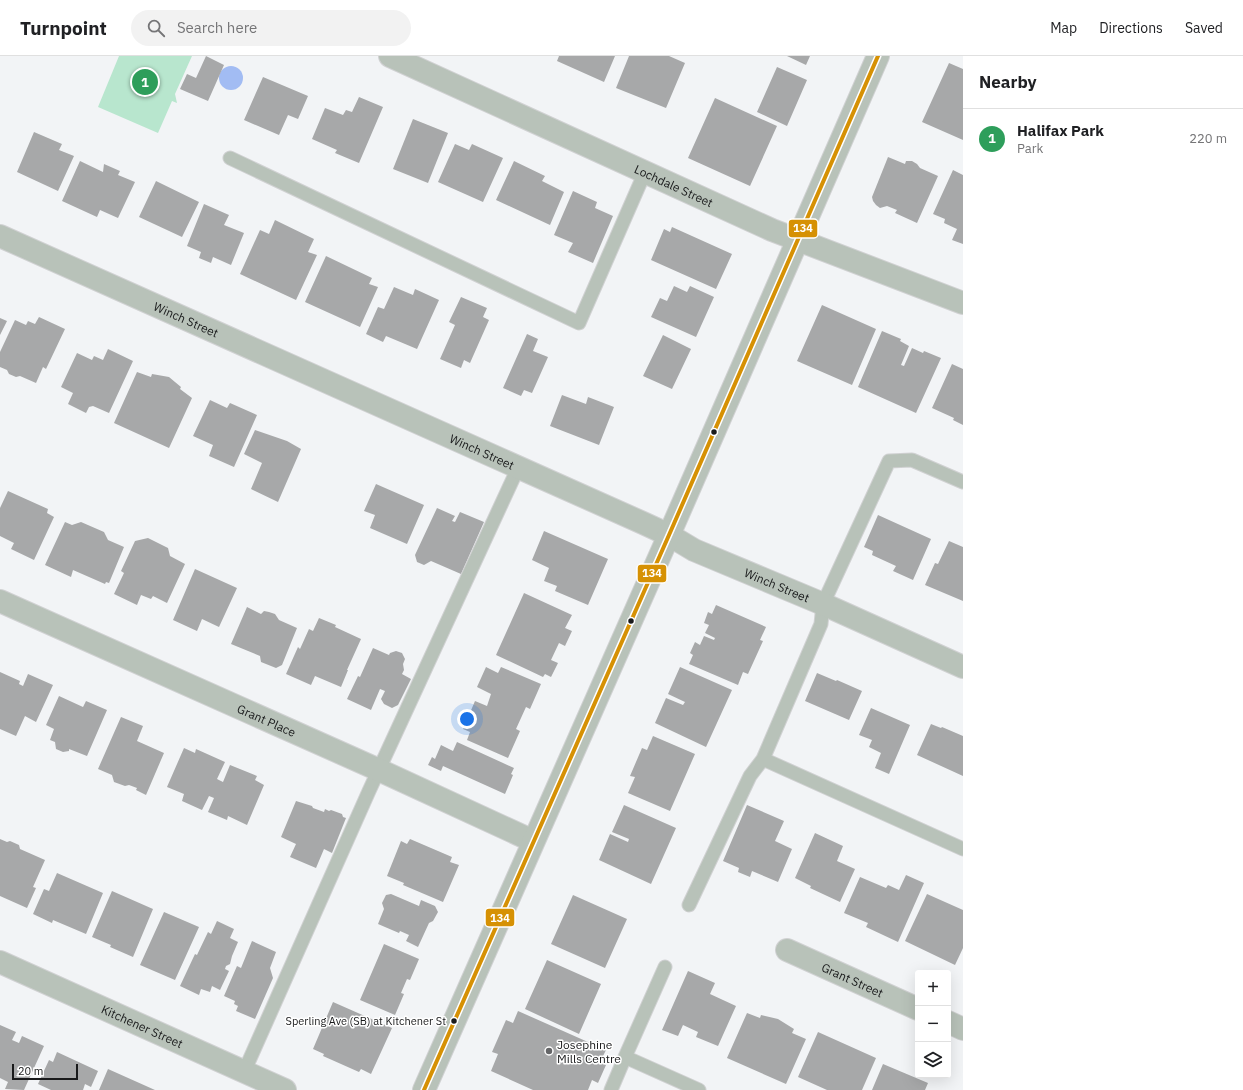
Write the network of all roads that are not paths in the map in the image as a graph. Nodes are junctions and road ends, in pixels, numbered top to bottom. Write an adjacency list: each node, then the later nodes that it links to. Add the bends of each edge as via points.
1 (390, 56): 4 (street, Lochdale Street)
2 (878, 56): 6 (street)
3 (230, 158): 4 (lane, via 579,323)
4 (645, 172): 6 (street, Lochdale Street)
5 (0, 236): 8 (street, Winch Street)
6 (798, 239): 7 (street, Lochdale Street); 10 (street)
7 (963, 303)
8 (518, 468): 10 (street, Winch Street); 15 (lane)
9 (963, 482): 12 (lane, via 912,460 889,461)
10 (669, 536): 12 (street, Winch Street, via 694,550); 16 (street)
11 (0, 601): 15 (street, Grant Place)
12 (823, 604): 13 (street, Winch Street); 14 (lane, via 822,624)
13 (963, 667)
14 (762, 759): 17 (lane); 18 (lane, via 750,776)
15 (379, 770): 16 (street, Grant Place); 26 (lane)
16 (533, 841): 28 (street)
17 (963, 849)
18 (689, 905)
19 (786, 950): 22 (street, Grant Street)
20 (0, 962): 26 (street, Kitchener Street)
21 (665, 967): 25 (lane)
22 (915, 1008)
23 (951, 1023): 24 (street)
24 (963, 1029)
25 (625, 1057): 29 (lane); 30 (lane)
26 (244, 1072): 27 (street, Kitchener Street)
27 (286, 1090)
28 (424, 1090)
29 (611, 1090)
30 (699, 1090)

